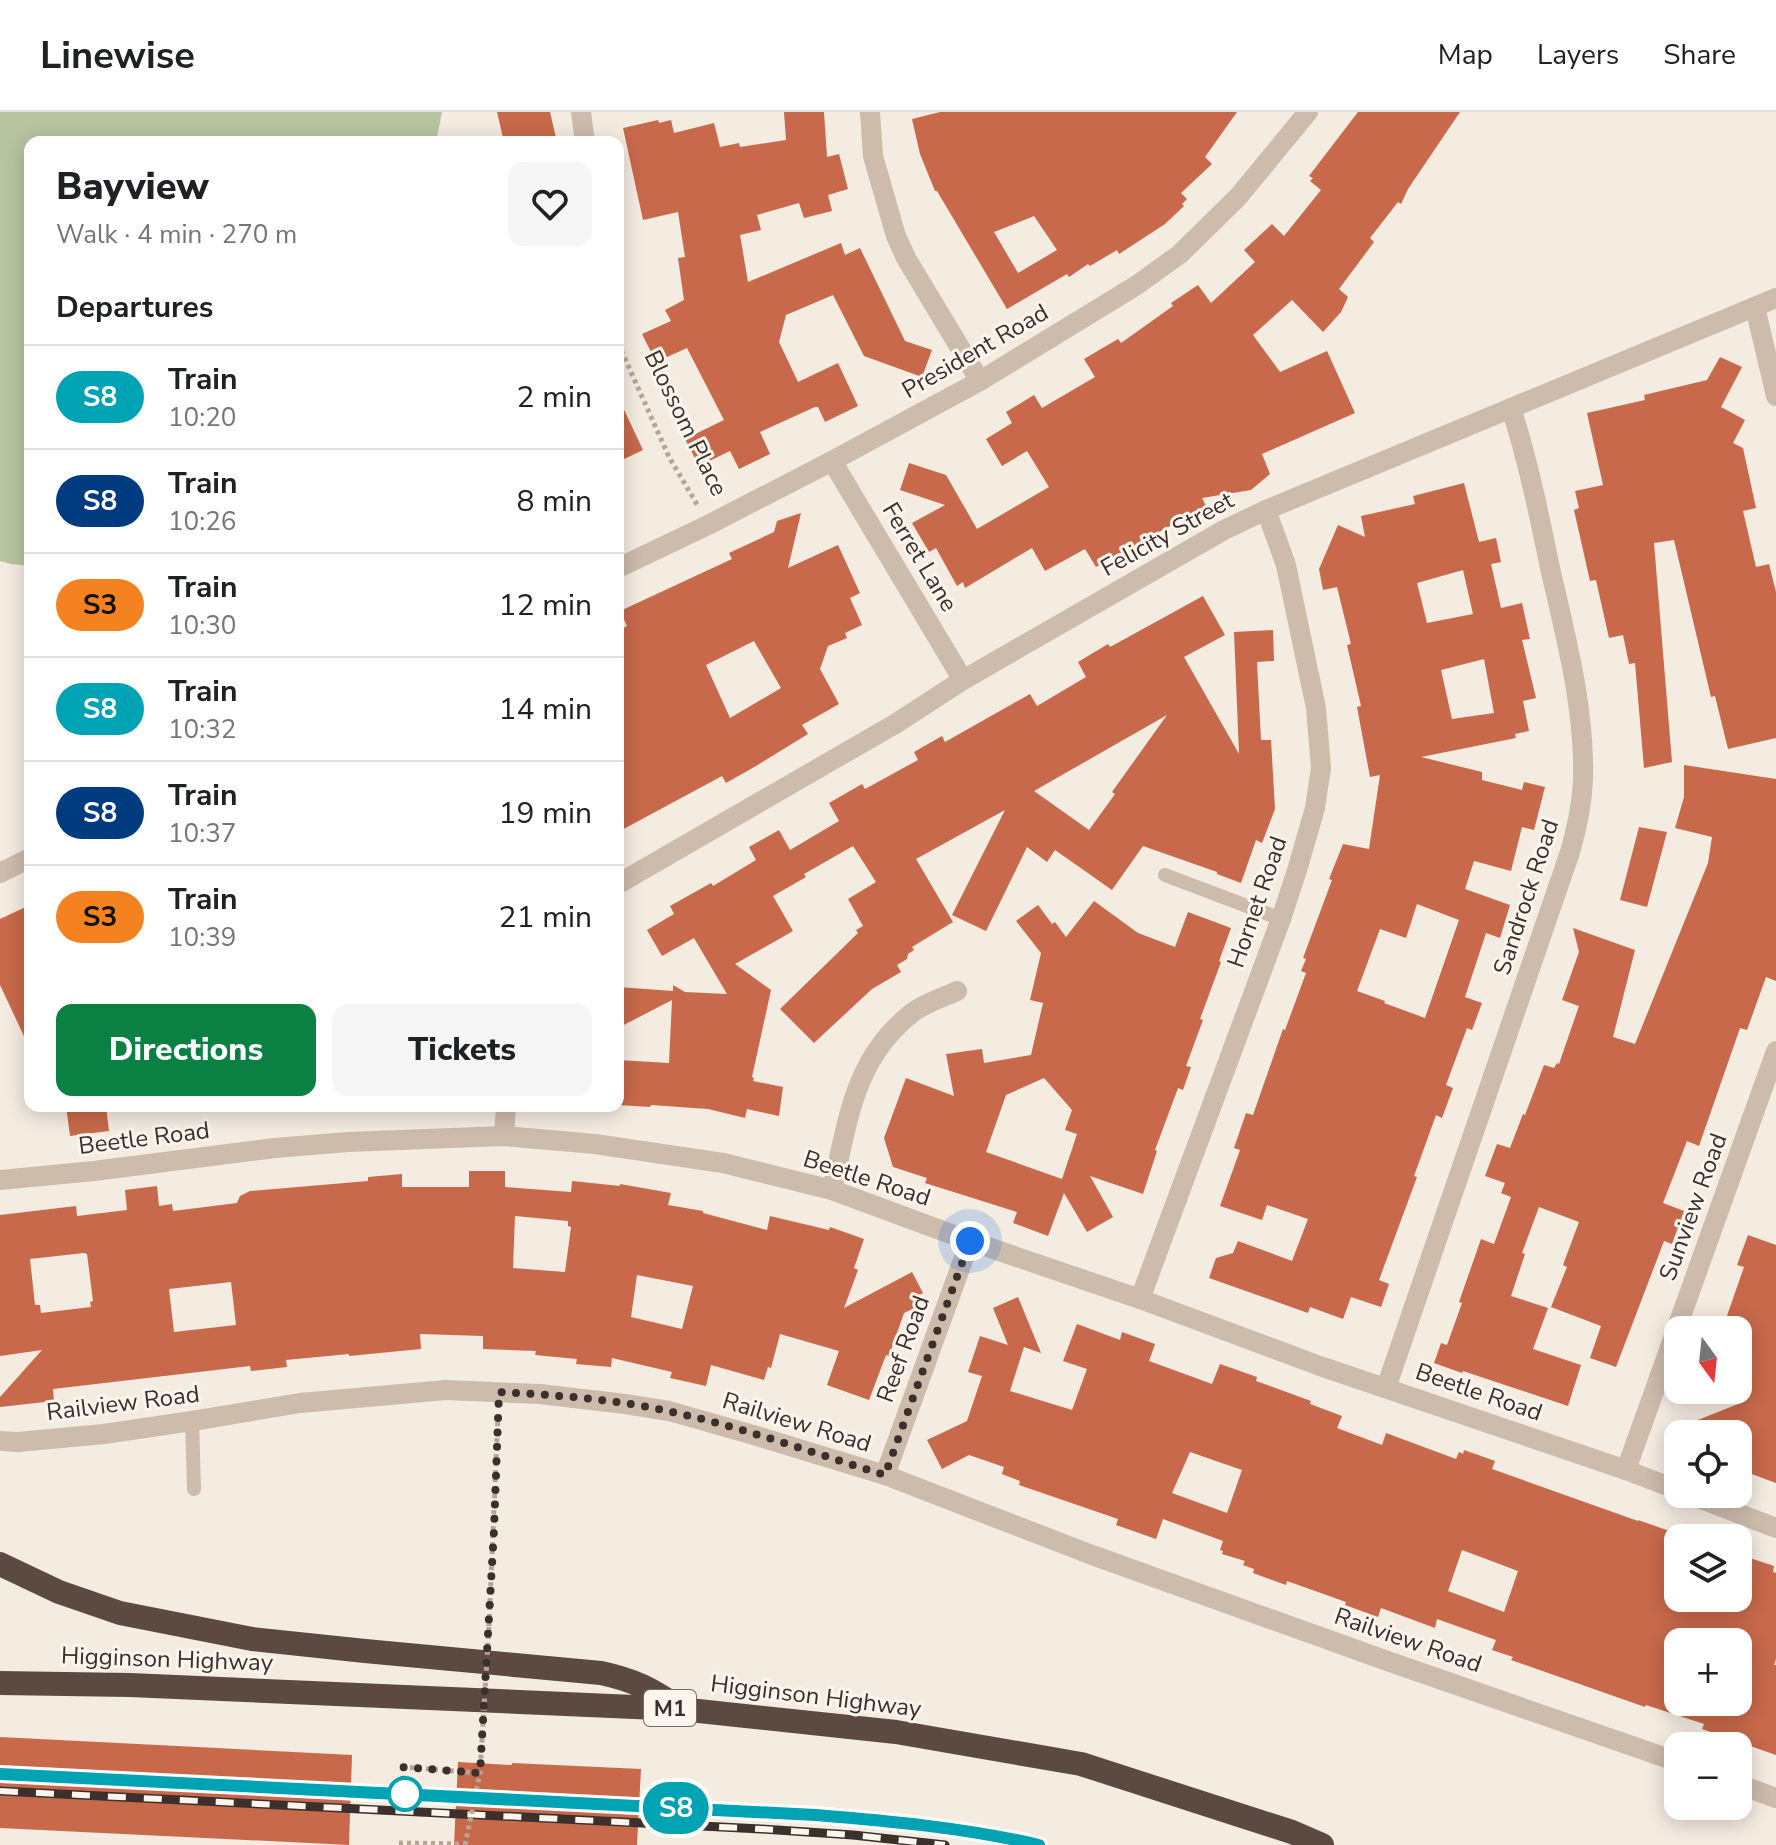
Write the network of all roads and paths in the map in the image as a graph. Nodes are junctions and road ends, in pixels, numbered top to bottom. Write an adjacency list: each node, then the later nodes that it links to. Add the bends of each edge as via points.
1 (581, 112): 4 (street)
2 (870, 112): 8 (street, via 873,156 896,236)
3 (1308, 112): 8 (street, President Road, via 1238,197 1180,254)
4 (584, 136)
5 (1776, 298): 6 (street, Felicity Street)
6 (1755, 307): 9 (street); 10 (street, Felicity Street)
7 (624, 356): 13 (path, Blossom Place, via 669,457)
8 (980, 381): 11 (street, President Road)
9 (1776, 396)
10 (1511, 408): 12 (street, Felicity Street); 29 (street, Sandrock Road, via 1572,667 1582,748 1578,822)
11 (832, 461): 13 (street, President Road); 15 (street, Ferret Lane)
12 (1266, 510): 15 (street, Felicity Street); 20 (street, Hornet Road, via 1286,565 1316,708 1321,768 1315,808)
13 (708, 525): 14 (street, President Road)
14 (624, 565)
15 (963, 680): 19 (street, Felicity Street)
16 (24, 861): 17 (street)
17 (0, 873)
18 (1165, 875): 20 (lane)
19 (624, 881)
20 (1281, 919): 28 (street, Hornet Road)
21 (957, 991): 26 (street, via 914,1011 868,1063 851,1108)
22 (1776, 1051): 33 (street, Sunview Road)
23 (506, 1112): 24 (street)
24 (504, 1136): 25 (street, Beetle Road, via 275,1148); 26 (street, Beetle Road, via 723,1163)
25 (0, 1180)
26 (832, 1190): 27 (street, Beetle Road)
27 (970, 1241): 28 (street, Beetle Road); 34 (street, Reef Road)
28 (1140, 1299): 29 (street, Beetle Road)
29 (1386, 1388): 33 (street, Beetle Road)
30 (499, 1392): 31 (street, Railview Road, via 446,1390 300,1403); 34 (street, Railview Road, via 669,1411); 44 (path, bridge)
31 (192, 1421): 32 (street, Railview Road); 36 (lane)
32 (6, 1443)
33 (1626, 1470): 35 (street, Beetle Road)
34 (885, 1475): 42 (street, Railview Road, via 1092,1555)
35 (1664, 1485)
36 (194, 1489)
37 (1724, 1508): 38 (street)
38 (1776, 1528)
39 (0, 1564): 41 (highway, via 120,1613 252,1639 601,1673 627,1678)
40 (0, 1683): 41 (highway, Higginson Highway / M1)
41 (680, 1709): 49 (highway, Higginson Highway / M1, via 896,1732 1081,1764)
42 (1664, 1757)
43 (402, 1767): 44 (path)
44 (480, 1773): 48 (path, bridge)
45 (1752, 1789): 46 (street)
46 (1776, 1798)
47 (399, 1843): 48 (path)
48 (465, 1845)
49 (1322, 1845)

